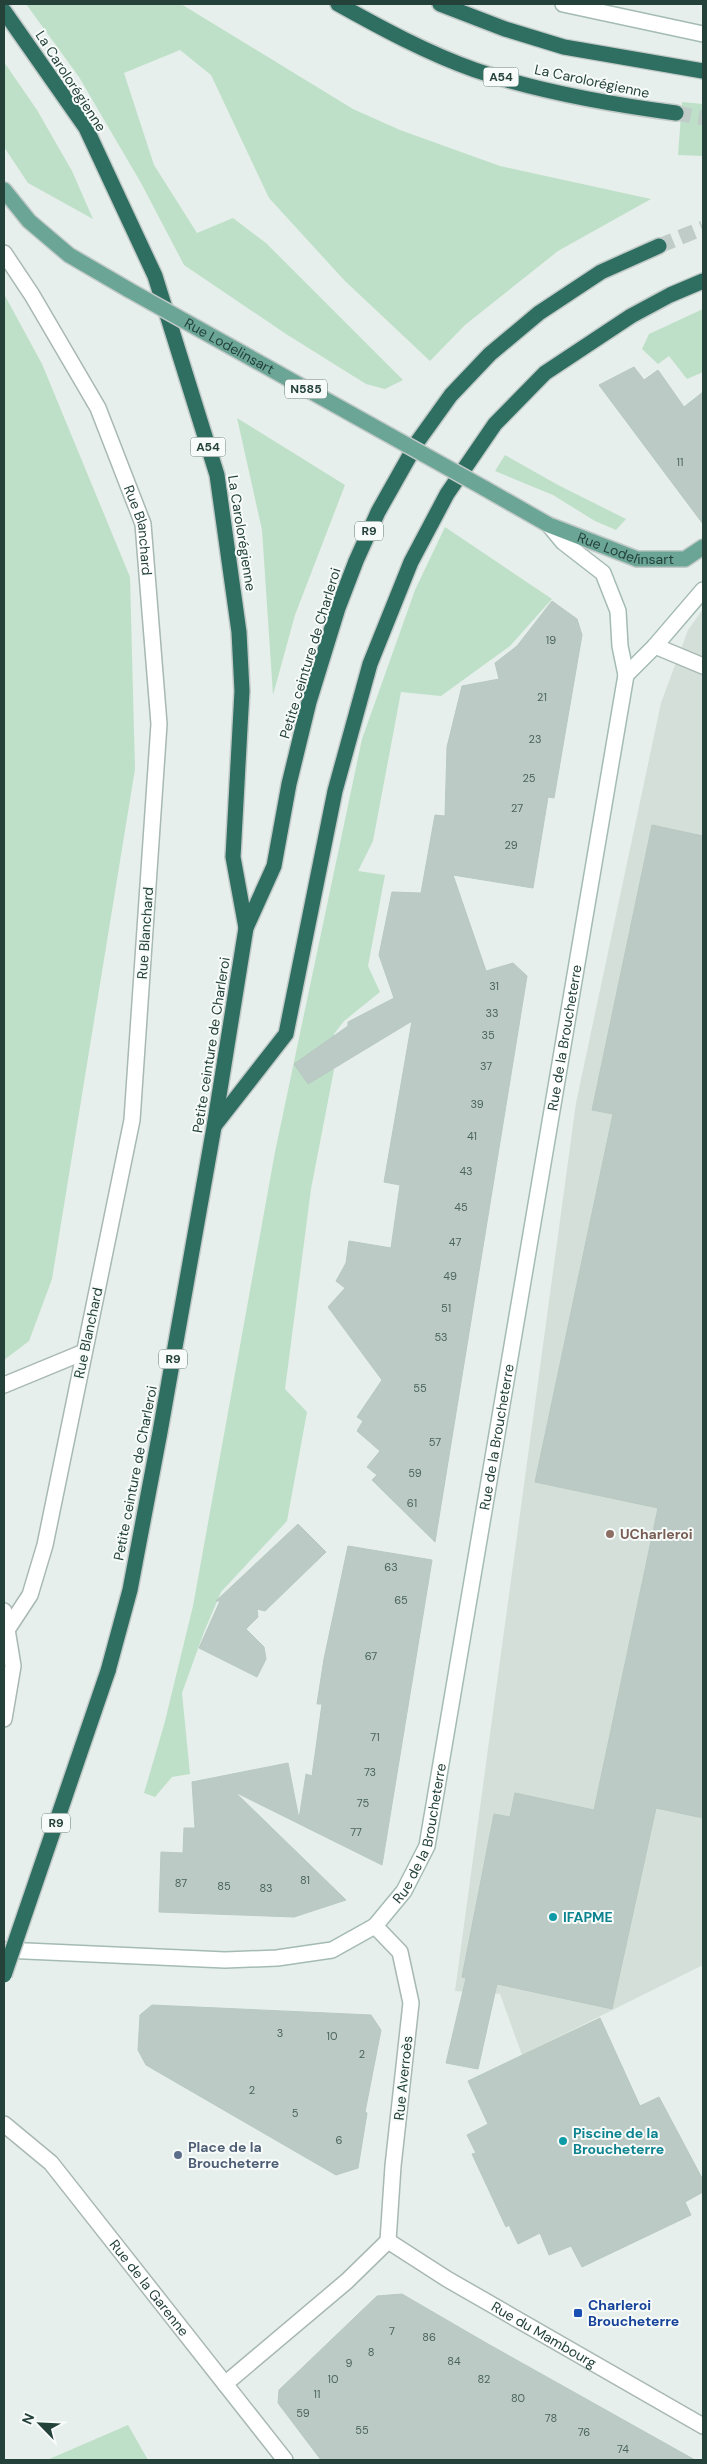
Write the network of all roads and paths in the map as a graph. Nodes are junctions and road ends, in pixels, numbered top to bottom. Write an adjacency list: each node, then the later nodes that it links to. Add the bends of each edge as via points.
1 (338, 4): 7 (highway, La Carolorégienne / A54, via 417,45 475,70 548,90)
2 (440, 4): 6 (highway, via 564,47)
3 (563, 4): 5 (street)
4 (4, 10): 18 (highway, La Carolorégienne / A54, via 86,128 155,276 217,475 239,632 242,691 233,857)
5 (703, 34)
6 (703, 70)
7 (676, 113)
8 (4, 190): 12 (main road, Rue Lodelinsart / N585, bridge, via 29,220 69,255)
9 (659, 246): 18 (highway, Petite ceinture de Charleroi / R9, via 601,272 539,313 490,354 451,395 418,441 378,512 338,608 309,702 274,866)
10 (4, 253): 20 (street, Rue Blanchard, via 98,408 143,524 158,715 132,1120)
11 (703, 281): 19 (highway, via 631,316 545,373 495,424 447,494 411,562 370,664 335,791 286,1034)
12 (549, 525): 13 (main road, Rue Lodelinsart / N585, via 637,559 685,559); 17 (street, Rue Lodelinsart / N585, via 564,542 603,573 618,611)
13 (703, 547)
14 (703, 590): 15 (street)
15 (655, 646): 16 (street); 17 (street)
16 (703, 666)
17 (626, 674): 25 (street, Rue de la Broucheterre / N585, via 428,1846 404,1891)
18 (246, 928): 19 (highway, Petite ceinture de Charleroi / R9)
19 (214, 1127): 27 (highway, Petite ceinture de Charleroi / R9, bridge, via 130,1590 108,1671)
20 (84, 1352): 21 (street); 23 (street, Rue Blanchard, via 44,1545 30,1595)
21 (4, 1385)
22 (4, 1611): 23 (street)
23 (7, 1630): 24 (street, via 13,1666)
24 (4, 1719)
25 (375, 1926): 26 (street, Rue de la Broucheterre / N585, via 332,1950 277,1958 224,1960); 29 (street, Rue Averroès, via 400,1952 411,2003)
26 (4, 1950)
27 (4, 1975)
28 (4, 2124): 30 (street, Rue de la Garenne, via 51,2163)
29 (388, 2241): 30 (street); 31 (street, Rue du Mambourg, via 447,2279)
30 (225, 2384): 32 (street, Rue de la Garenne)
31 (703, 2426)
32 (285, 2460)

